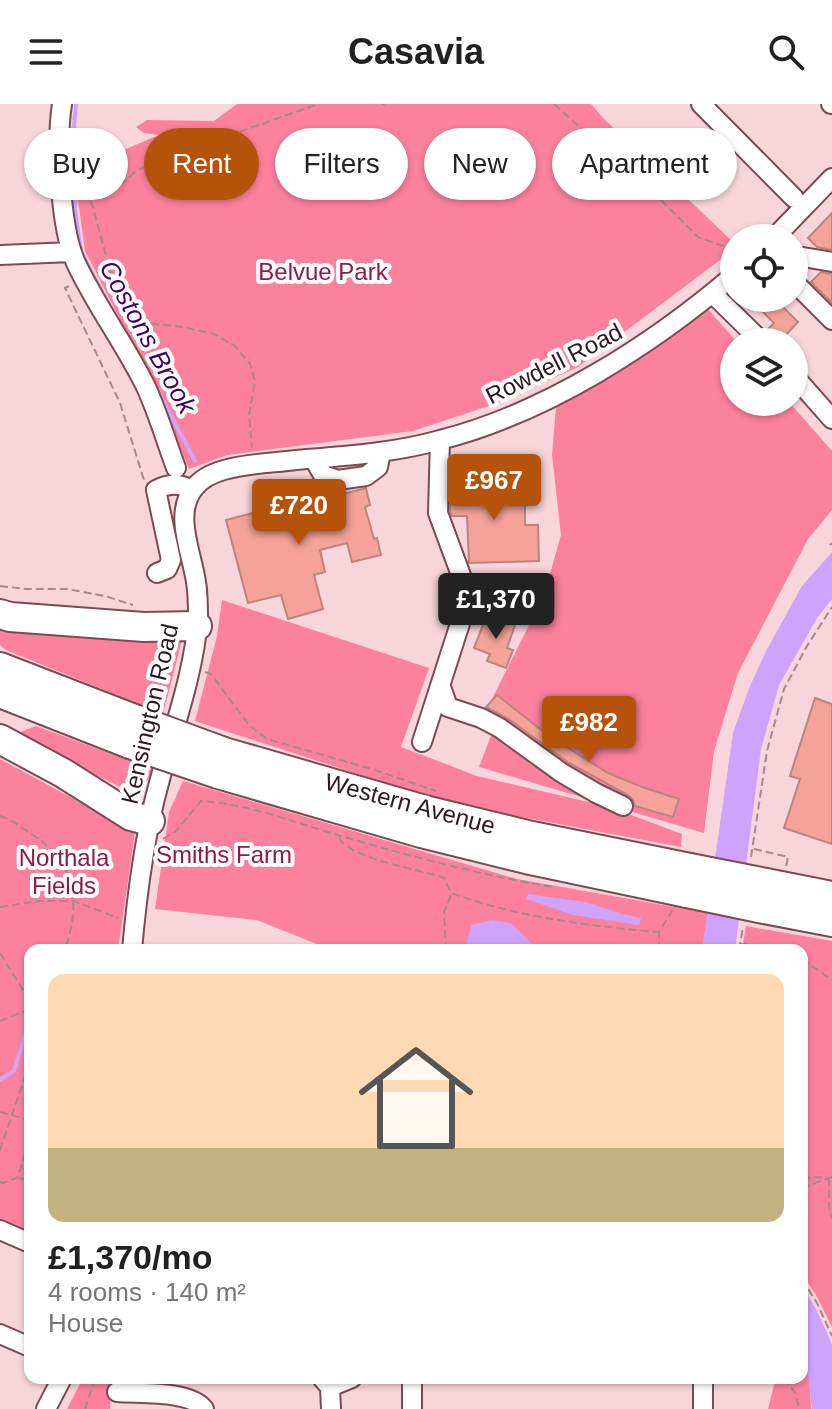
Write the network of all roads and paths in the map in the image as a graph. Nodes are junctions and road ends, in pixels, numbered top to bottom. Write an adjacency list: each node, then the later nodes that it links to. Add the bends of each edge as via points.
1 (62, 104): 11 (street, via 64,206)
2 (318, 104): 5 (path, via 168,155)
3 (554, 104): 10 (path, via 698,237)
4 (701, 104): 7 (street)
5 (128, 178)
6 (832, 178): 9 (street)
7 (794, 198)
8 (91, 200): 20 (path, via 124,308)
9 (788, 224)
10 (720, 245)
11 (72, 252): 12 (street); 15 (street)
12 (0, 255)
13 (808, 258): 14 (street)
14 (832, 262)
15 (84, 277): 27 (street, via 147,389); 28 (path, via 65,288 120,403)
16 (720, 288): 17 (street, Rowdell Road)
17 (713, 294): 21 (street); 25 (street, Rowdell Road, via 647,342 566,390 505,419)
18 (808, 296): 19 (street)
19 (832, 320)
20 (146, 323): 22 (path); 26 (path, via 214,334 235,346 250,364 255,381 249,416)
21 (748, 328)
22 (129, 330)
23 (808, 392): 24 (street)
24 (832, 419)
25 (440, 440): 27 (street, Rowdell Road, via 381,452 249,465); 37 (street, via 438,513 466,599)
26 (253, 458)
27 (182, 481): 29 (street, Rowdell Road, via 156,490 171,560); 34 (street, Kensington Road, via 197,584)
28 (145, 482)
29 (157, 573)
30 (0, 586): 31 (path, via 67,589)
31 (140, 607)
32 (832, 607): 47 (path, via 784,689 767,751)
33 (0, 614): 34 (highway, via 144,627)
34 (197, 626): 45 (street, Kensington Road)
35 (0, 667): 39 (highway, Western Avenue)
36 (204, 671): 42 (path, via 267,739)
37 (441, 687): 41 (street); 43 (street, via 448,707 500,728 562,773)
38 (0, 693): 39 (highway, Western Avenue)
39 (134, 732): 50 (highway, Western Avenue, bridge, via 421,833)
40 (0, 739): 45 (highway)
41 (422, 742)
42 (438, 791)
43 (623, 806)
44 (0, 816): 54 (path, via 39,838 58,856)
45 (155, 831): 46 (path, via 175,832 201,801 263,812); 56 (street, Kensington Road)
46 (338, 835): 49 (path); 51 (path, via 343,844 374,859 444,878)
47 (753, 848): 48 (path); 53 (path, via 788,857)
48 (751, 858)
49 (551, 886)
50 (683, 889): 53 (highway, Western Avenue, bridge); 58 (path)
51 (451, 893): 58 (path, via 487,906); 61 (path, via 444,912)
52 (832, 896): 53 (highway, Western Avenue)
53 (765, 897): 57 (highway, Western Avenue); 63 (path)
54 (74, 901): 55 (path); 56 (path, via 113,918); 59 (path)
55 (0, 907)
56 (135, 920): 60 (street, Kensington Road)
57 (832, 922)
58 (659, 932): 62 (path)
59 (67, 944)
60 (133, 944)
61 (446, 944)
62 (659, 944)
63 (740, 944)
64 (0, 953): 67 (path)
65 (808, 963): 66 (path)
66 (832, 980)
67 (24, 991)
68 (24, 1011): 69 (path)
69 (0, 1021)
70 (24, 1080): 72 (path)
71 (0, 1112): 72 (path)
72 (12, 1115): 73 (path); 75 (path)
73 (24, 1118)
74 (24, 1149): 76 (path)
75 (0, 1150)
76 (23, 1166): 78 (path)
77 (830, 1177): 79 (path); 82 (path); 83 (path)
78 (17, 1178): 80 (path); 81 (path)
79 (808, 1178)
80 (24, 1179)
81 (0, 1182)
82 (808, 1186)
83 (832, 1218)
84 (0, 1230): 85 (street)
85 (24, 1240)
86 (808, 1289): 88 (path)
87 (0, 1334): 89 (street)
88 (832, 1336)
89 (24, 1349)
90 (59, 1384): 97 (street)
91 (93, 1384): 98 (path)
92 (326, 1384): 100 (street)
93 (412, 1384): 101 (street)
94 (703, 1384): 102 (street)
95 (788, 1384): 103 (path)
96 (117, 1392): 99 (street, via 185,1397)
97 (46, 1409)
98 (85, 1409)
99 (204, 1409)
100 (331, 1409)
101 (412, 1409)
102 (703, 1409)
103 (799, 1409)

